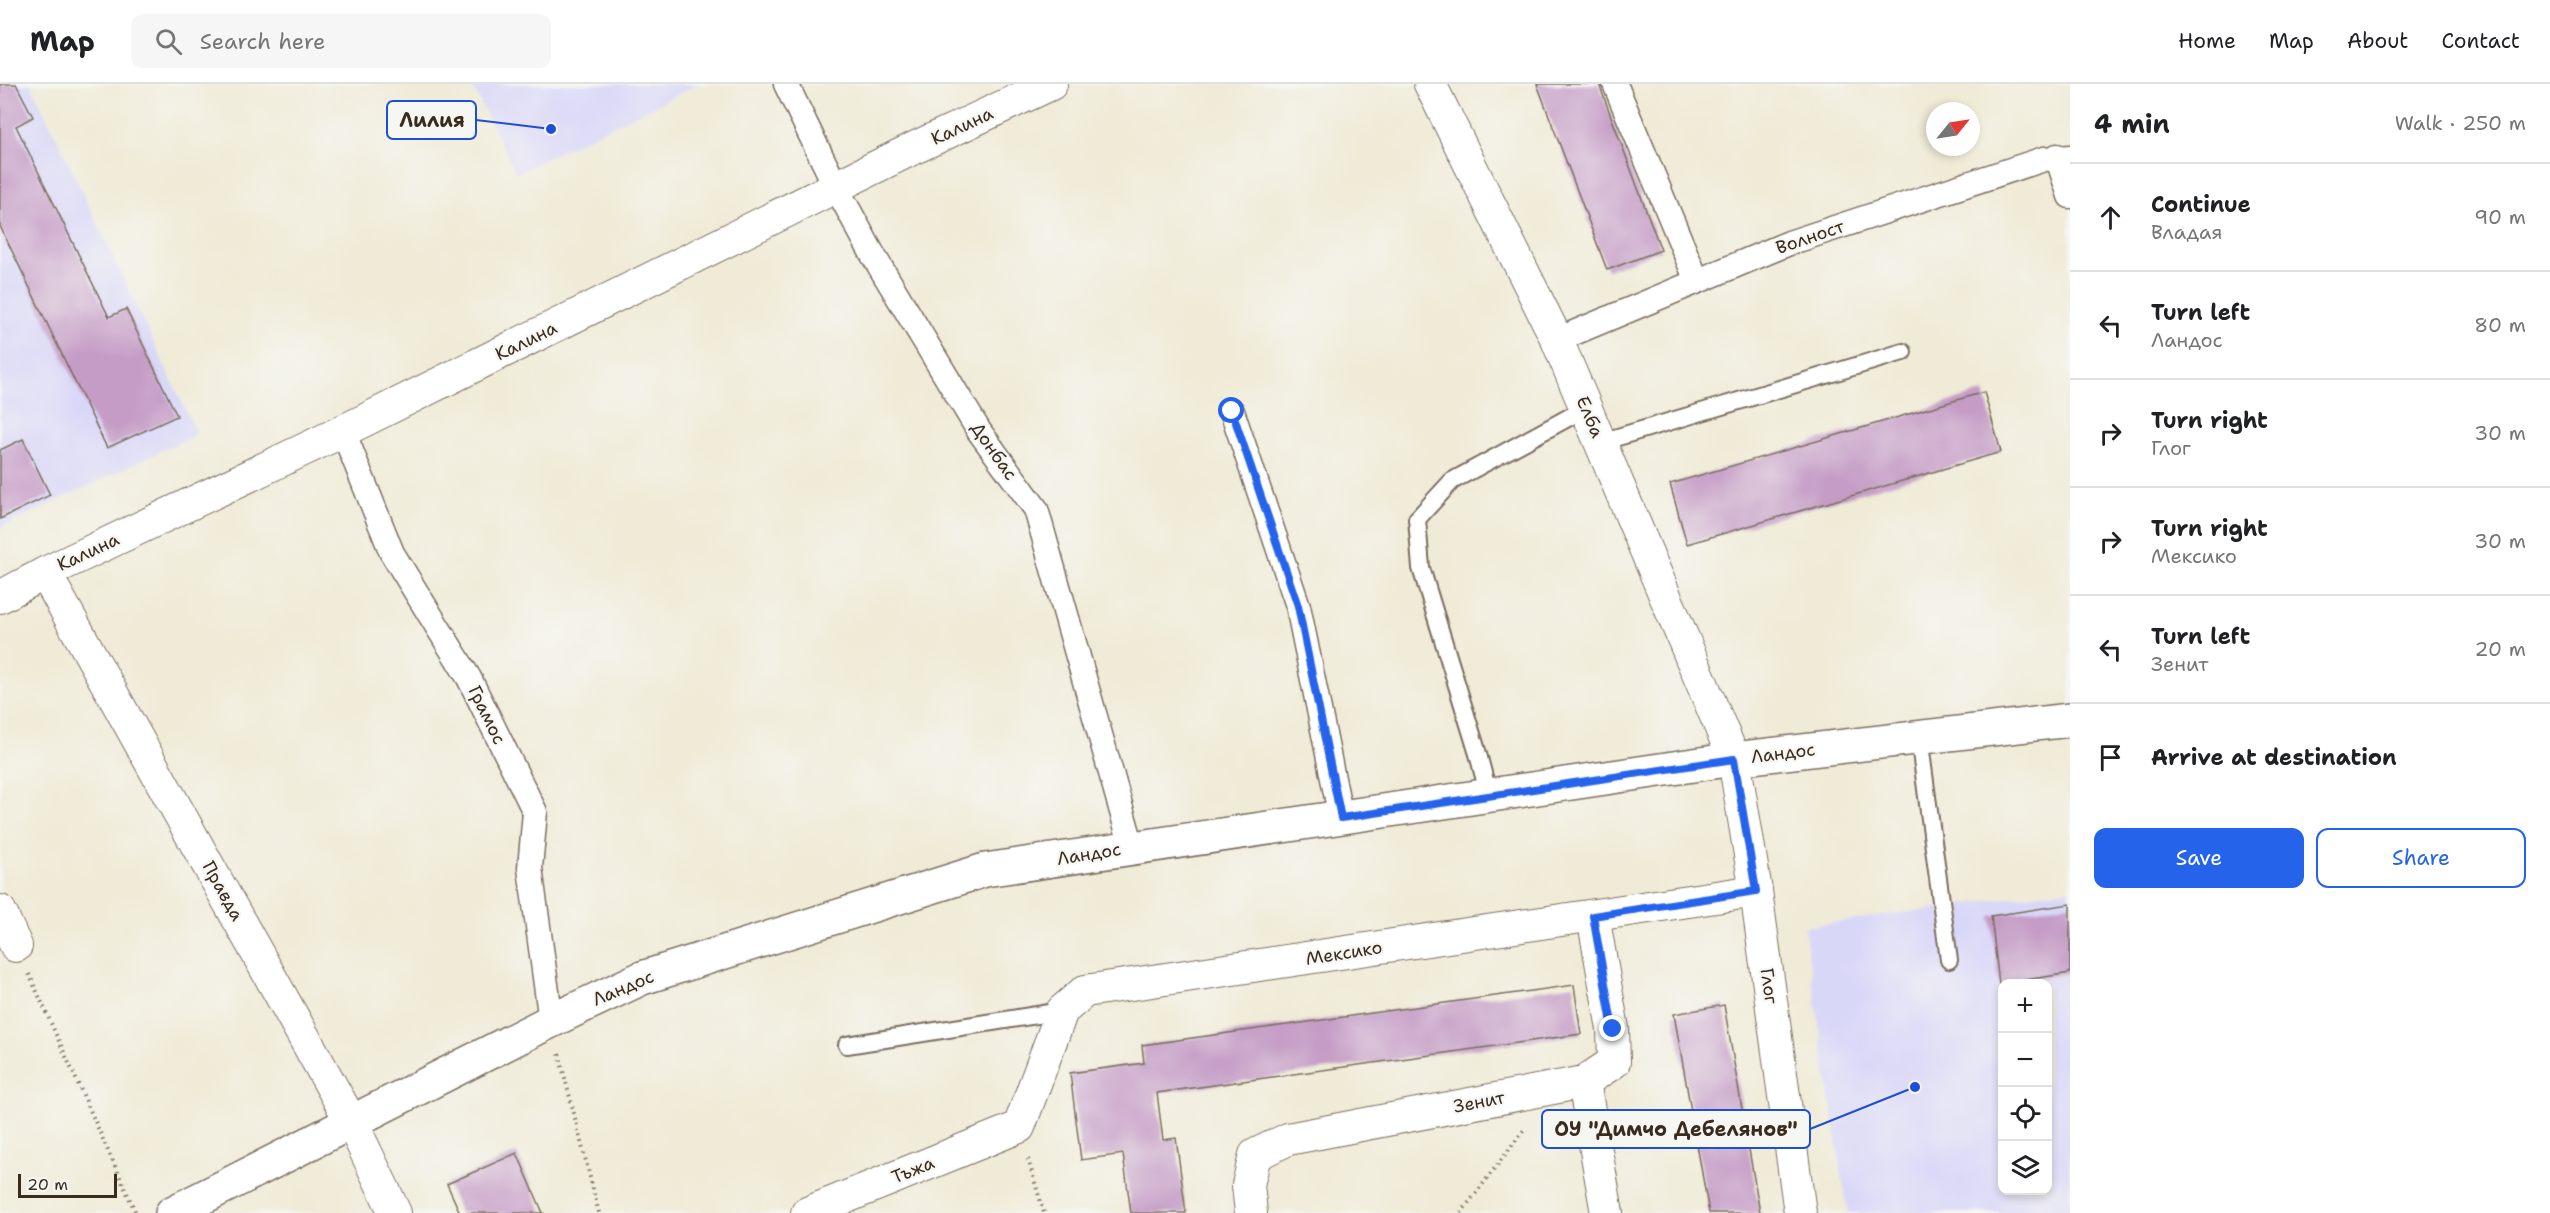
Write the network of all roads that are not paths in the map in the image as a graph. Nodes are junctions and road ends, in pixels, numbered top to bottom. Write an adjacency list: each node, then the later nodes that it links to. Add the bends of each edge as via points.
1 (786, 84): 6 (street, Донбас)
2 (1051, 84): 6 (street, Калина)
3 (1430, 84): 9 (street, Елба)
4 (1615, 84): 8 (street)
5 (2064, 157): 7 (street); 8 (street, Волност, via 1789,243)
6 (836, 187): 13 (street, Калина); 22 (street, Донбас, via 979,431 1036,509)
7 (2070, 196)
8 (1697, 282): 9 (street, Волност)
9 (1557, 340): 11 (street, Елба)
10 (1903, 352): 14 (lane)
11 (1586, 408): 14 (street, Елба); 20 (lane, via 1452,481 1417,519 1421,568)
12 (1232, 411): 21 (street, via 1298,606)
13 (343, 431): 15 (street, Калина); 29 (street, Грамос, via 392,553 469,678 535,812 530,868)
14 (1601, 442): 19 (street, Елба)
15 (45, 573): 16 (street, Калина); 32 (street, Правда)
16 (0, 597)
17 (2070, 720): 18 (street, Ландос)
18 (1919, 737): 19 (street, Ландос); 27 (lane)
19 (1734, 759): 20 (street, Ландос); 23 (street, Глог)
20 (1489, 796): 21 (street, Ландос)
21 (1341, 818): 22 (street, Ландос)
22 (1132, 847): 29 (street, Ландос, via 985,870 642,978)
23 (1756, 891): 25 (street, Мексико); 38 (street, Глог)
24 (0, 911): 26 (street)
25 (1593, 916): 28 (street, Мексико, via 1085,992); 31 (street, Зенит, via 1613,1029 1614,1062)
26 (8, 950)
27 (1949, 960)
28 (1062, 1011): 30 (lane); 35 (street, Тъжа, via 1019,1127)
29 (551, 1021): 32 (street, Ландос)
30 (847, 1045)
31 (1584, 1082): 36 (street, Зенит, via 1288,1139 1256,1155 1248,1185); 37 (street)
32 (352, 1123): 33 (street, Ландос); 34 (street, Правда)
33 (172, 1213)
34 (395, 1213)
35 (807, 1213)
36 (1251, 1213)
37 (1606, 1213)
38 (1800, 1213)

